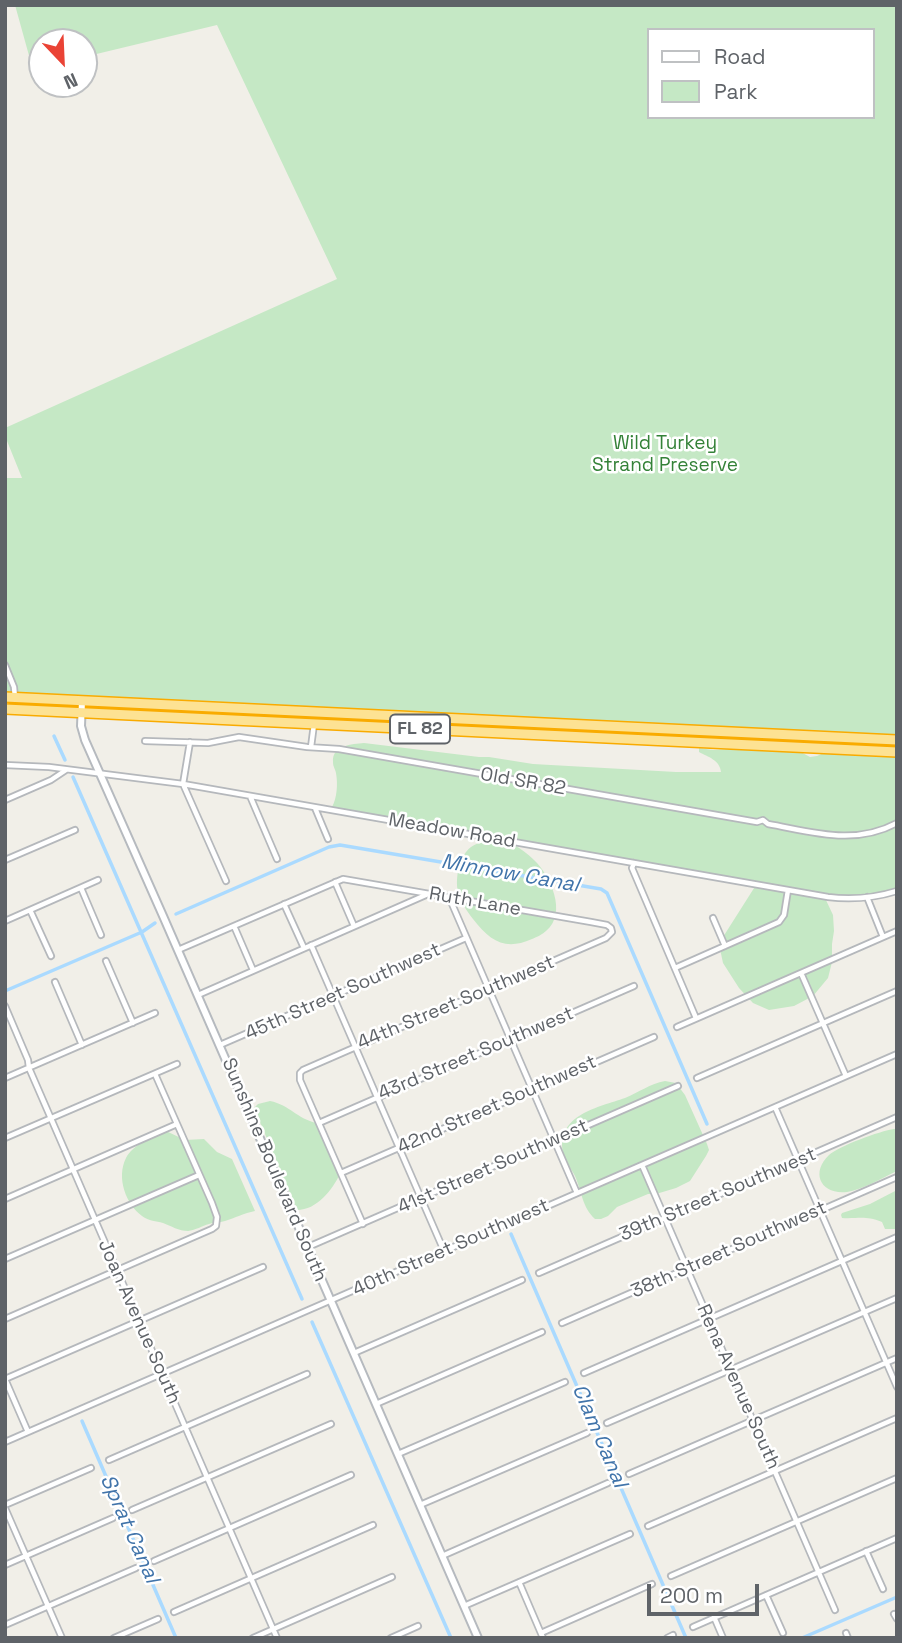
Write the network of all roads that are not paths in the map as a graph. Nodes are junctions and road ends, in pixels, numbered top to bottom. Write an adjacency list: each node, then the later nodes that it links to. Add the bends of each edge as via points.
1 (5, 666): 2 (street, via 14,687)
2 (10, 697): 3 (highway, FL 82)
3 (82, 701): 5 (highway, FL 82); 6 (street, Sunshine Boulevard South)
4 (5, 709): 6 (highway, FL 82)
5 (309, 712): 7 (highway, FL 82); 8 (highway, via 297,718)
6 (81, 713): 8 (highway, FL 82); 17 (street, Sunshine Boulevard South, via 83,735)
7 (409, 717): 9 (highway, via 400,721 319,719); 10 (highway, FL 82)
8 (229, 719): 9 (highway, FL 82)
9 (314, 724): 13 (street); 14 (highway, FL 82)
10 (897, 740)
11 (145, 741): 12 (street, Old SR 82)
12 (190, 742): 13 (street, Old SR 82, via 239,737); 18 (street)
13 (311, 747): 22 (street, Old SR 82, via 763,820 836,836 871,833)
14 (897, 750)
15 (5, 765): 16 (street, Meadow Road)
16 (67, 769): 17 (street, Meadow Road); 20 (street)
17 (100, 773): 18 (street, Meadow Road); 51 (street, Sunshine Boulevard South)
18 (183, 784): 19 (street, Meadow Road); 29 (street)
19 (250, 796): 21 (street, Meadow Road); 25 (street)
20 (5, 800)
21 (314, 808): 24 (street); 27 (street, Meadow Road)
22 (897, 823)
23 (75, 830): 26 (street)
24 (328, 839)
25 (276, 859)
26 (5, 860)
27 (634, 863): 32 (street, Meadow Road); 54 (street, via 632,868)
28 (99, 880): 31 (street)
29 (226, 881)
30 (335, 882): 34 (street, Ruth Lane, via 343,879); 37 (street); 42 (street)
31 (81, 888): 38 (street); 45 (street)
32 (788, 890): 36 (street, Meadow Road, via 836,898); 49 (street, via 779,922)
33 (897, 891): 36 (street, Meadow Road)
34 (429, 894): 35 (street, Ruth Lane); 42 (street)
35 (449, 897): 44 (street, Ruth Lane, via 607,925); 47 (street)
36 (867, 897): 46 (street)
37 (284, 904): 41 (street); 50 (street)
38 (30, 910): 40 (street); 52 (street)
39 (713, 918): 49 (street)
40 (5, 921)
41 (234, 926): 51 (street); 55 (street)
42 (354, 926): 48 (street)
43 (897, 931): 46 (street)
44 (612, 932): 59 (street, 44th Street Southwest)
45 (101, 935)
46 (883, 937): 56 (street)
47 (466, 938): 59 (street); 62 (street, 45th Street Southwest)
48 (311, 945): 50 (street); 62 (street)
49 (725, 946): 54 (street)
50 (304, 948): 55 (street)
51 (178, 950): 61 (street, Sunshine Boulevard South)
52 (51, 956)
53 (106, 961): 66 (street)
54 (675, 968): 65 (street)
55 (253, 971): 61 (street)
56 (801, 972): 65 (street); 67 (street)
57 (55, 982): 71 (street)
58 (634, 986): 70 (street, 43rd Street Southwest)
59 (488, 989): 70 (street); 73 (street, 44th Street Southwest)
60 (897, 991): 67 (street)
61 (198, 995): 72 (street, Sunshine Boulevard South)
62 (333, 996): 72 (street, 45th Street Southwest); 73 (street)
63 (5, 1006): 76 (street, Joan Avenue South)
64 (155, 1013): 66 (street)
65 (696, 1018): 68 (street)
66 (133, 1023): 71 (street)
67 (823, 1024): 78 (street); 80 (street)
68 (677, 1027)
69 (654, 1037): 82 (street, 42nd Street Southwest)
70 (510, 1039): 82 (street); 83 (street, 43rd Street Southwest)
71 (82, 1045): 76 (street)
72 (220, 1045): 106 (street, Sunshine Boulevard South)
73 (355, 1046): 83 (street); 87 (street, 44th Street Southwest, via 300,1073)
74 (897, 1054): 78 (street, 40th Street Southwest)
75 (177, 1064): 77 (street)
76 (29, 1068): 79 (street); 86 (street, Joan Avenue South)
77 (155, 1074): 86 (street); 88 (street)
78 (846, 1076): 84 (street, 40th Street Southwest)
79 (5, 1078)
80 (697, 1078)
81 (678, 1087): 90 (street, 41st Street Southwest)
82 (533, 1090): 90 (street); 91 (street, 42nd Street Southwest)
83 (377, 1097): 87 (street, 43rd Street Southwest); 91 (street)
84 (775, 1107): 92 (street); 93 (street, 40th Street Southwest)
85 (897, 1117): 92 (street, 39th Street Southwest)
86 (51, 1119): 89 (street); 94 (street, Joan Avenue South)
87 (319, 1123): 95 (street)
88 (177, 1124): 94 (street); 96 (street)
89 (5, 1138)
90 (554, 1140): 98 (street); 99 (street, 41st Street Southwest)
91 (399, 1148): 95 (street, 42nd Street Southwest); 99 (street)
92 (798, 1160): 101 (street); 102 (street, 39th Street Southwest)
93 (642, 1165): 98 (street, 40th Street Southwest); 102 (street, Rena Avenue South)
94 (72, 1169): 100 (street); 103 (street, Joan Avenue South)
95 (341, 1173): 104 (street)
96 (199, 1175): 103 (street); 112 (street, via 217,1217 216,1226)
97 (897, 1177): 101 (street, 38th Street Southwest)
98 (578, 1193): 107 (street, 40th Street Southwest)
99 (421, 1198): 104 (street, 41st Street Southwest); 107 (street)
100 (5, 1199)
101 (820, 1210): 109 (street); 111 (street, 38th Street Southwest)
102 (664, 1218): 111 (street, Rena Avenue South); 113 (street, 39th Street Southwest)
103 (95, 1220): 108 (street); 112 (street, Joan Avenue South)
104 (363, 1224): 106 (street, 41st Street Southwest)
105 (897, 1237): 109 (street)
106 (308, 1248): 116 (street, Sunshine Boulevard South)
107 (444, 1251): 116 (street, 40th Street Southwest)
108 (5, 1259)
109 (842, 1261): 117 (street); 119 (street)
110 (262, 1268): 120 (street)
111 (687, 1269): 119 (street, Rena Avenue South); 121 (street, 38th Street Southwest)
112 (117, 1271): 118 (street); 120 (street, Joan Avenue South)
113 (539, 1273)
114 (522, 1280): 123 (street)
115 (897, 1298): 117 (street)
116 (331, 1300): 123 (street, Sunshine Boulevard South); 128 (street, 40th Street Southwest)
117 (864, 1312): 125 (street); 126 (street)
118 (5, 1319)
119 (709, 1319): 126 (street, Rena Avenue South); 127 (street)
120 (139, 1321): 128 (street, Joan Avenue South); 130 (street)
121 (562, 1323)
122 (542, 1332): 133 (street)
123 (354, 1353): 133 (street, Sunshine Boulevard South)
124 (897, 1358): 125 (street)
125 (886, 1363): 132 (street); 135 (street)
126 (731, 1370): 135 (street, Rena Avenue South); 136 (street)
127 (584, 1373)
128 (162, 1374): 138 (street, Joan Avenue South); 139 (street, 40th Street Southwest)
129 (307, 1374): 138 (street)
130 (5, 1379): 139 (street)
131 (565, 1382): 142 (street)
132 (897, 1387)
133 (376, 1404): 142 (street, Sunshine Boulevard South)
134 (897, 1418): 145 (street)
135 (753, 1421): 145 (street, Rena Avenue South); 146 (street)
136 (607, 1423)
137 (331, 1424): 148 (street)
138 (185, 1427): 143 (street); 148 (street, Joan Avenue South)
139 (28, 1432): 141 (street, 40th Street Southwest)
140 (587, 1433): 151 (street)
141 (5, 1442)
142 (398, 1454): 151 (street, Sunshine Boulevard South)
143 (109, 1460)
144 (91, 1468): 152 (street)
145 (775, 1471): 155 (street, Rena Avenue South); 157 (street)
146 (629, 1474)
147 (351, 1475): 158 (street)
148 (207, 1478): 153 (street); 158 (street, Joan Avenue South)
149 (897, 1478): 155 (street)
150 (608, 1483): 163 (street)
151 (420, 1505): 163 (street, Sunshine Boulevard South)
152 (5, 1506): 162 (street)
153 (132, 1510)
154 (113, 1518): 162 (street)
155 (797, 1521): 167 (street, Rena Avenue South); 168 (street)
156 (373, 1525): 170 (street)
157 (648, 1526)
158 (229, 1528): 164 (street); 170 (street, Joan Avenue South)
159 (630, 1534): 171 (street)
160 (897, 1538): 161 (street)
161 (866, 1551): 167 (street); 173 (street)
162 (26, 1556): 165 (street); 175 (street)
163 (442, 1556): 176 (street, Sunshine Boulevard South)
164 (154, 1561)
165 (5, 1565)
166 (136, 1568): 175 (street)
167 (818, 1572): 174 (street); 177 (street, Rena Avenue South)
168 (671, 1576)
169 (392, 1577): 184 (street)
170 (251, 1578): 178 (street); 184 (street, Joan Avenue South)
171 (519, 1582): 176 (street); 186 (street)
172 (652, 1584): 186 (street)
173 (883, 1589)
174 (766, 1595): 179 (street); 185 (street)
175 (48, 1606): 181 (street); 187 (street)
176 (464, 1606): 192 (street, Sunshine Boulevard South)
177 (835, 1610)
178 (174, 1612)
179 (714, 1617): 183 (street); 193 (street)
180 (158, 1619): 188 (street)
181 (5, 1625)
182 (418, 1626): 191 (street)
183 (694, 1626)
184 (273, 1629): 189 (street); 190 (street, Joan Avenue South)
185 (783, 1633)
186 (542, 1635)
187 (62, 1638)
188 (114, 1638)
189 (253, 1638)
190 (277, 1638)
191 (391, 1638)
192 (478, 1638)
193 (723, 1638)

